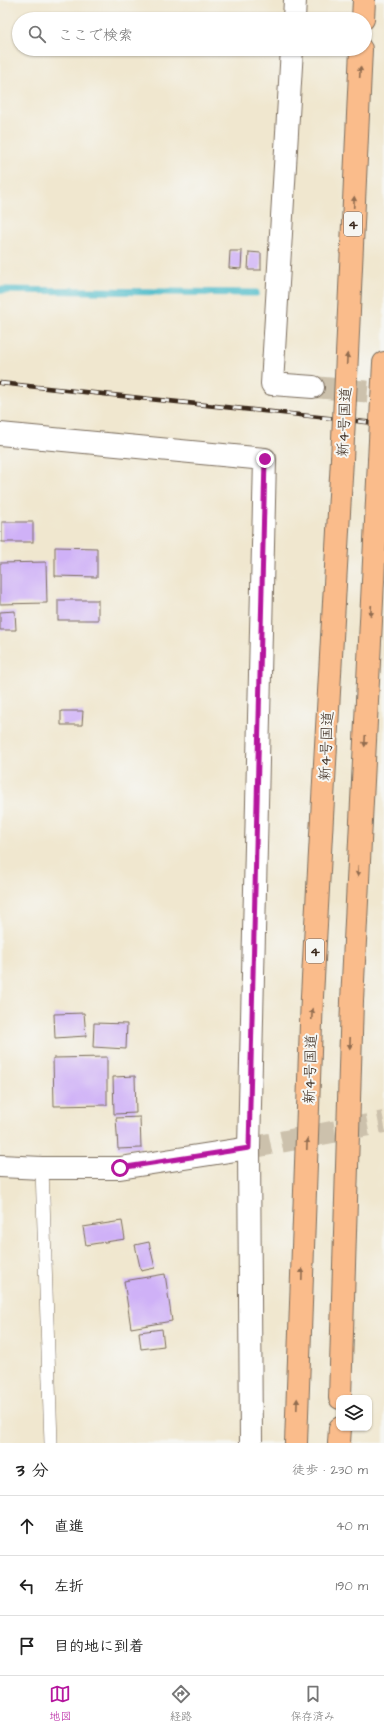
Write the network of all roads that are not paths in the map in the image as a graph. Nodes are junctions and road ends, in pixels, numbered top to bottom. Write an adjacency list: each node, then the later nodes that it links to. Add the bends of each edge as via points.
1 (295, 0): 3 (street)
2 (364, 0): 4 (highway)
3 (294, 12)
4 (363, 12)
5 (292, 56): 8 (street, via 272,384)
6 (361, 56): 17 (highway, 新4号国道 / 4, one-way to 6, bridge, via 312,996 342,459)
7 (384, 363): 13 (highway, one-way to 13, bridge, via 352,1001)
8 (313, 387)
9 (0, 434): 10 (street, via 265,459)
10 (249, 1148): 12 (street, via 120,1168); 16 (street)
11 (0, 1166): 12 (street)
12 (42, 1168): 15 (lane)
13 (340, 1395)
14 (340, 1431): 18 (highway)
15 (51, 1443)
16 (251, 1443)
17 (296, 1443)
18 (339, 1443)

